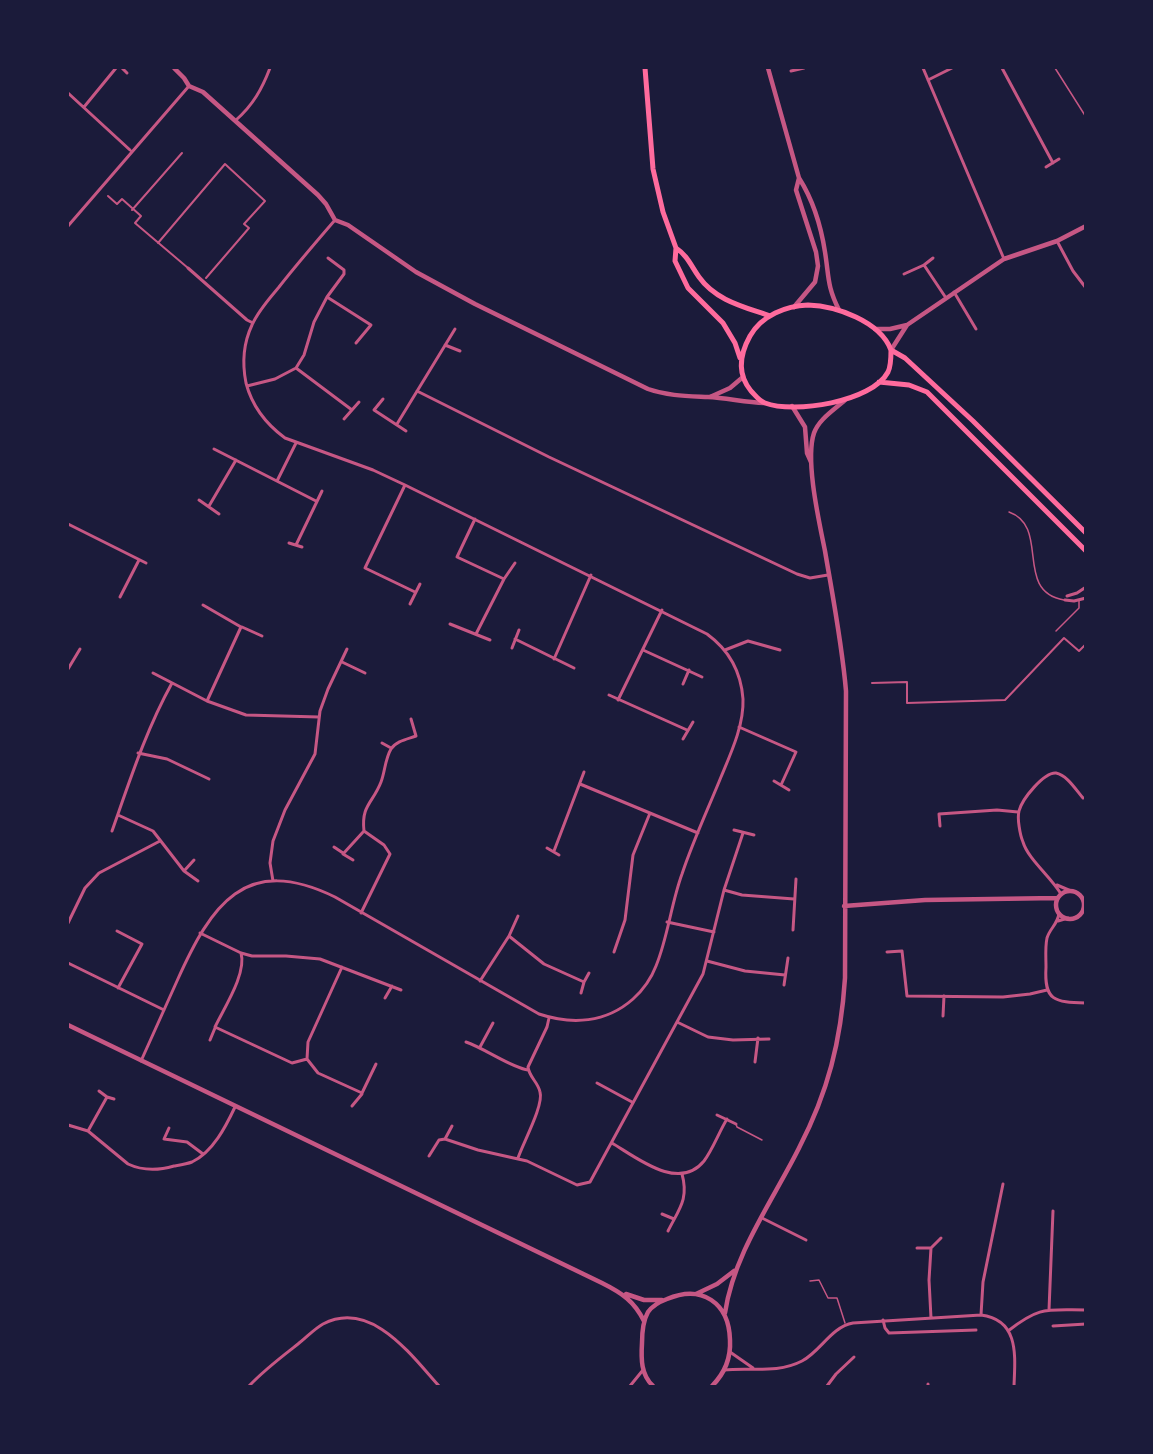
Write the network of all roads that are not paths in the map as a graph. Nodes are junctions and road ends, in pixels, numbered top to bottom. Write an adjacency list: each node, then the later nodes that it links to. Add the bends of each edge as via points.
1 (116, 68): 17 (street)
2 (122, 68): 13 (street)
3 (174, 68): 15 (street)
4 (270, 68): 19 (street, via 251,106)
5 (645, 68): 37 (main road, via 653,169)
6 (768, 68): 25 (street)
7 (801, 68): 12 (street)
8 (923, 68): 14 (street)
9 (952, 68): 14 (street)
10 (1002, 68): 23 (street)
11 (1055, 68): 18 (lane)
12 (791, 71)
13 (127, 73)
14 (928, 80): 40 (street)
15 (189, 86): 19 (street, via 203,92); 20 (street)
16 (68, 93): 17 (street)
17 (84, 107): 20 (street)
18 (1086, 117)
19 (235, 121): 32 (street, via 318,195)
20 (131, 151): 33 (street)
21 (182, 153): 30 (street)
22 (1059, 159): 23 (street)
23 (1053, 163): 24 (street)
24 (1046, 167)
25 (799, 178): 26 (street); 28 (street)
26 (796, 190): 28 (street); 31 (street)
27 (108, 196): 30 (street, via 117,204 122,199)
28 (810, 198): 29 (street)
29 (814, 208): 31 (street); 50 (street, via 825,251 828,285)
30 (132, 210): 36 (street, via 141,216 135,224)
31 (806, 219): 49 (street, via 817,256 817,274)
32 (335, 220): 52 (street); 67 (street, via 450,291 630,381 659,393)
33 (68, 226)
34 (1086, 226): 35 (street)
35 (1057, 240): 40 (street); 45 (street)
36 (158, 243): 42 (street); 44 (street, via 225,164 265,201 244,224 249,228)
37 (676, 248): 51 (main road, via 719,296); 61 (main road, via 675,261 681,276 723,323)
38 (328, 258): 47 (street, via 344,274)
39 (933, 258): 41 (street)
40 (1004, 259): 46 (street)
41 (924, 265): 43 (street); 48 (street)
42 (188, 268): 52 (street)
43 (904, 274)
44 (206, 278)
45 (1086, 288)
46 (954, 292): 48 (street); 56 (street)
47 (327, 297): 57 (street, via 371,325); 62 (street)
48 (946, 298): 53 (street)
49 (794, 307): 50 (main road); 51 (main road)
50 (839, 310): 54 (main road)
51 (770, 315): 61 (main road, via 753,331)
52 (253, 323): 65 (street, via 243,358)
53 (907, 325): 54 (street); 59 (street)
54 (873, 328): 59 (main road)
55 (455, 329): 58 (street)
56 (976, 329)
57 (357, 343)
58 (446, 345): 60 (street); 66 (street)
59 (891, 350): 64 (main road, via 890,367); 91 (main road, via 905,358 973,421)
60 (460, 351)
61 (741, 360): 63 (main road)
62 (296, 368): 65 (street, via 275,379); 73 (street)
63 (743, 377): 67 (street); 71 (main road)
64 (879, 382): 69 (main road); 95 (main road, via 909,385 927,392)
65 (247, 386): 77 (street, via 264,418 277,432)
66 (417, 391): 75 (street); 102 (street, via 797,574 810,578)
67 (710, 397): 71 (street)
68 (383, 399): 75 (street, via 374,410)
69 (845, 399): 72 (main road); 80 (street, via 818,425)
70 (359, 402): 73 (street)
71 (764, 403): 72 (main road)
72 (792, 406): 80 (street, via 805,426)
73 (352, 410): 74 (street)
74 (344, 419)
75 (397, 423): 76 (street)
76 (406, 431)
77 (296, 443): 81 (street); 82 (street)
78 (214, 449): 79 (street)
79 (236, 460): 81 (street); 86 (street)
80 (811, 462): 102 (street)
81 (277, 481): 85 (street)
82 (405, 485): 89 (street); 106 (street, via 365,568)
83 (322, 491): 85 (street)
84 (199, 500): 86 (street)
85 (316, 501): 93 (street)
86 (209, 507): 88 (street)
87 (1009, 512): 110 (lane, via 1028,529 1036,579 1043,591)
88 (219, 514)
89 (475, 519): 96 (street); 101 (street)
90 (68, 524): 97 (street)
91 (1086, 533)
92 (289, 543): 93 (street)
93 (296, 545): 94 (street)
94 (302, 547)
95 (1086, 551)
96 (457, 557): 100 (street); 103 (street)
97 (139, 560): 98 (street); 108 (street)
98 (147, 562)
99 (515, 563): 103 (street)
100 (454, 565)
101 (591, 575): 114 (street); 130 (street)
102 (829, 575): 190 (street, via 846,691)
103 (504, 579): 119 (street)
104 (420, 584): 106 (street)
105 (1086, 587): 107 (street)
106 (415, 592): 112 (street)
107 (1067, 596)
108 (120, 597)
109 (1086, 597): 111 (street)
110 (1065, 600): 111 (street)
111 (1079, 600): 118 (lane, via 1079,608)
112 (410, 604)
113 (203, 605): 116 (street)
114 (662, 610): 127 (street); 128 (street, via 707,633)
115 (450, 624): 119 (street)
116 (241, 627): 120 (street); 144 (street)
117 (519, 630): 121 (street)
118 (1056, 631)
119 (476, 634): 122 (street)
120 (262, 636)
121 (515, 639): 124 (street); 130 (street)
122 (490, 640)
123 (1086, 644): 140 (street, via 1079,651 1064,638 1005,700 907,703 907,682)
124 (512, 648)
125 (80, 649): 131 (street)
126 (347, 649): 132 (street)
127 (644, 650): 135 (street); 143 (street)
128 (726, 650): 129 (street, via 748,641); 148 (street, via 742,688)
129 (780, 650)
130 (554, 659): 133 (street)
131 (69, 662): 134 (street)
132 (342, 662): 137 (street); 145 (street)
133 (574, 668)
134 (68, 669)
135 (688, 670): 138 (street); 141 (street)
136 (153, 673): 139 (street)
137 (365, 673)
138 (702, 677)
139 (173, 682): 144 (street); 153 (street)
140 (872, 683)
141 (683, 684)
142 (609, 695): 143 (street)
143 (618, 700): 149 (street)
144 (207, 701): 145 (street, via 246,715)
145 (319, 717): 182 (street, via 315,754 273,841)
146 (411, 719): 152 (street, via 416,736)
147 (693, 722): 149 (street)
148 (740, 726): 158 (street, via 796,752); 168 (street)
149 (687, 730): 150 (street)
150 (683, 739)
151 (382, 743): 152 (street)
152 (391, 748): 167 (street, via 381,784 366,806)
153 (138, 753): 155 (street, via 167,759); 163 (street)
154 (584, 772): 157 (street)
155 (209, 779)
156 (774, 781): 158 (street)
157 (580, 784): 162 (street); 174 (street)
158 (781, 785): 159 (street)
159 (789, 790)
160 (1083, 798): 161 (street, via 1063,776 1048,774 1026,796)
161 (1018, 812): 164 (street, via 939,814); 183 (street, via 1027,852)
162 (650, 813): 168 (street); 205 (street, via 633,855 625,920)
163 (118, 815): 166 (street); 171 (street, via 153,831)
164 (940, 826)
165 (734, 830): 169 (street)
166 (112, 831)
167 (364, 831): 175 (street); 193 (street, via 390,854)
168 (698, 833): 198 (street)
169 (743, 833): 170 (street); 184 (street)
170 (754, 835)
171 (160, 841): 179 (street); 199 (street, via 99,873 85,888)
172 (334, 848): 175 (street)
173 (547, 848): 174 (street)
174 (554, 851): 176 (street)
175 (343, 854): 178 (street)
176 (559, 855)
177 (194, 860): 179 (street)
178 (353, 860)
179 (184, 871): 181 (street)
180 (796, 879): 188 (street)
181 (198, 881)
182 (273, 881): 193 (street, via 316,888); 203 (street, via 253,885 231,897)
183 (1055, 884): 185 (street); 186 (street)
184 (724, 890): 188 (street); 202 (street)
185 (1071, 891): 186 (street); 189 (street)
186 (1059, 896): 187 (street); 191 (street)
187 (1044, 898): 190 (street); 191 (street)
188 (794, 899): 200 (street)
189 (1084, 899): 192 (street)
190 (844, 906): 267 (street, via 843,1001 832,1069 810,1127)
191 (1056, 906): 194 (street)
192 (1084, 910): 196 (street, via 1077,917)
193 (361, 913): 214 (street)
194 (1059, 913): 196 (street); 197 (street)
195 (518, 916): 204 (street)
196 (1068, 918): 197 (street)
197 (1058, 921): 220 (street, via 1047,939)
198 (667, 922): 202 (street); 227 (street, via 651,977 632,1000 613,1013 589,1021)
199 (68, 923)
200 (793, 930)
201 (117, 931): 218 (street, via 142,944)
202 (714, 932): 209 (street)
203 (200, 933): 207 (street); 225 (street)
204 (509, 936): 214 (street); 215 (street, via 544,964)
205 (614, 952)
206 (887, 952): 222 (street, via 902,951 907,996)
207 (241, 953): 211 (street, via 306,956); 231 (street, via 241,971)
208 (788, 958): 213 (street)
209 (707, 961): 213 (street, via 745,971); 228 (street)
210 (68, 963): 218 (street)
211 (342, 967): 217 (street); 237 (street, via 308,1042)
212 (589, 973): 215 (street)
213 (785, 975): 216 (street)
214 (480, 981): 227 (street)
215 (584, 982): 221 (street)
216 (784, 985)
217 (392, 986): 219 (street); 223 (street)
218 (118, 988): 225 (street)
219 (401, 990)
220 (1047, 990): 222 (street, via 1009,996); 224 (street, via 1058,1000)
221 (581, 993)
222 (944, 996): 226 (street)
223 (385, 998)
224 (1086, 1003)
225 (164, 1010): 238 (street)
226 (943, 1016)
227 (549, 1018): 241 (street)
228 (677, 1022): 232 (street, via 708,1037); 247 (street)
229 (494, 1023): 236 (street)
230 (68, 1025): 238 (street)
231 (215, 1027): 234 (street); 237 (street, via 292,1063)
232 (758, 1038): 233 (street); 239 (street)
233 (769, 1039)
234 (210, 1040)
235 (466, 1041): 236 (street)
236 (480, 1047): 241 (street)
237 (307, 1059): 244 (street, via 318,1073)
238 (141, 1061): 248 (street)
239 (755, 1062)
240 (376, 1064): 244 (street)
241 (528, 1070): 262 (street, via 540,1092 541,1104)
242 (597, 1083): 247 (street)
243 (99, 1091): 245 (street)
244 (362, 1093): 249 (street)
245 (107, 1097): 246 (street); 256 (street)
246 (114, 1099)
247 (632, 1102): 259 (street)
248 (235, 1107): 260 (street, via 219,1137); 276 (street)
249 (352, 1107)
250 (717, 1115): 251 (street)
251 (727, 1119): 253 (street); 263 (street, via 703,1162)
252 (68, 1125): 256 (street)
253 (736, 1125): 258 (lane)
254 (452, 1126): 257 (street)
255 (169, 1128): 260 (street, via 164,1139 187,1142)
256 (88, 1131): 260 (street, via 119,1158 144,1169 165,1169)
257 (445, 1139): 261 (street, via 439,1140); 262 (street)
258 (762, 1140)
259 (612, 1143): 262 (street, via 590,1182 584,1185); 263 (street, via 667,1174)
260 (203, 1154)
261 (429, 1156)
262 (518, 1158)
263 (682, 1174): 268 (street, via 683,1203)
264 (1004, 1184): 282 (street, via 983,1282)
265 (1053, 1211): 279 (street)
266 (662, 1214): 268 (street)
267 (762, 1218): 271 (street); 274 (street)
268 (674, 1219): 269 (street)
269 (668, 1231)
270 (941, 1238): 273 (street)
271 (806, 1240)
272 (918, 1248): 273 (street)
273 (931, 1248): 283 (street)
274 (735, 1269): 277 (street); 281 (street)
275 (810, 1281): 286 (lane, via 819,1280 828,1298 837,1298)
276 (623, 1294): 278 (street); 285 (street, via 637,1307)
277 (696, 1294): 278 (street); 281 (street, via 712,1301)
278 (664, 1300): 285 (street, via 654,1305)
279 (1049, 1310): 280 (street); 290 (street, via 1030,1315)
280 (1086, 1310)
281 (725, 1314): 291 (street)
282 (981, 1315): 283 (street); 290 (street, via 1000,1322)
283 (932, 1318): 284 (street)
284 (883, 1320): 286 (street); 289 (street, via 889,1333)
285 (644, 1321): 294 (street)
286 (845, 1324): 293 (street, via 804,1360 784,1368)
287 (1086, 1324): 288 (street)
288 (1053, 1326)
289 (976, 1330)
290 (1008, 1331): 302 (street, via 1015,1348)
291 (730, 1352): 293 (street); 295 (street)
292 (854, 1358): 301 (street)
293 (756, 1369): 295 (street)
294 (643, 1370): 298 (street); 299 (street)
295 (724, 1370): 300 (street)
296 (249, 1386): 297 (street, via 321,1325 345,1318 381,1328)
297 (439, 1386)
298 (630, 1386)
299 (653, 1386)
300 (712, 1386)
301 (826, 1386)
302 (1014, 1386)

